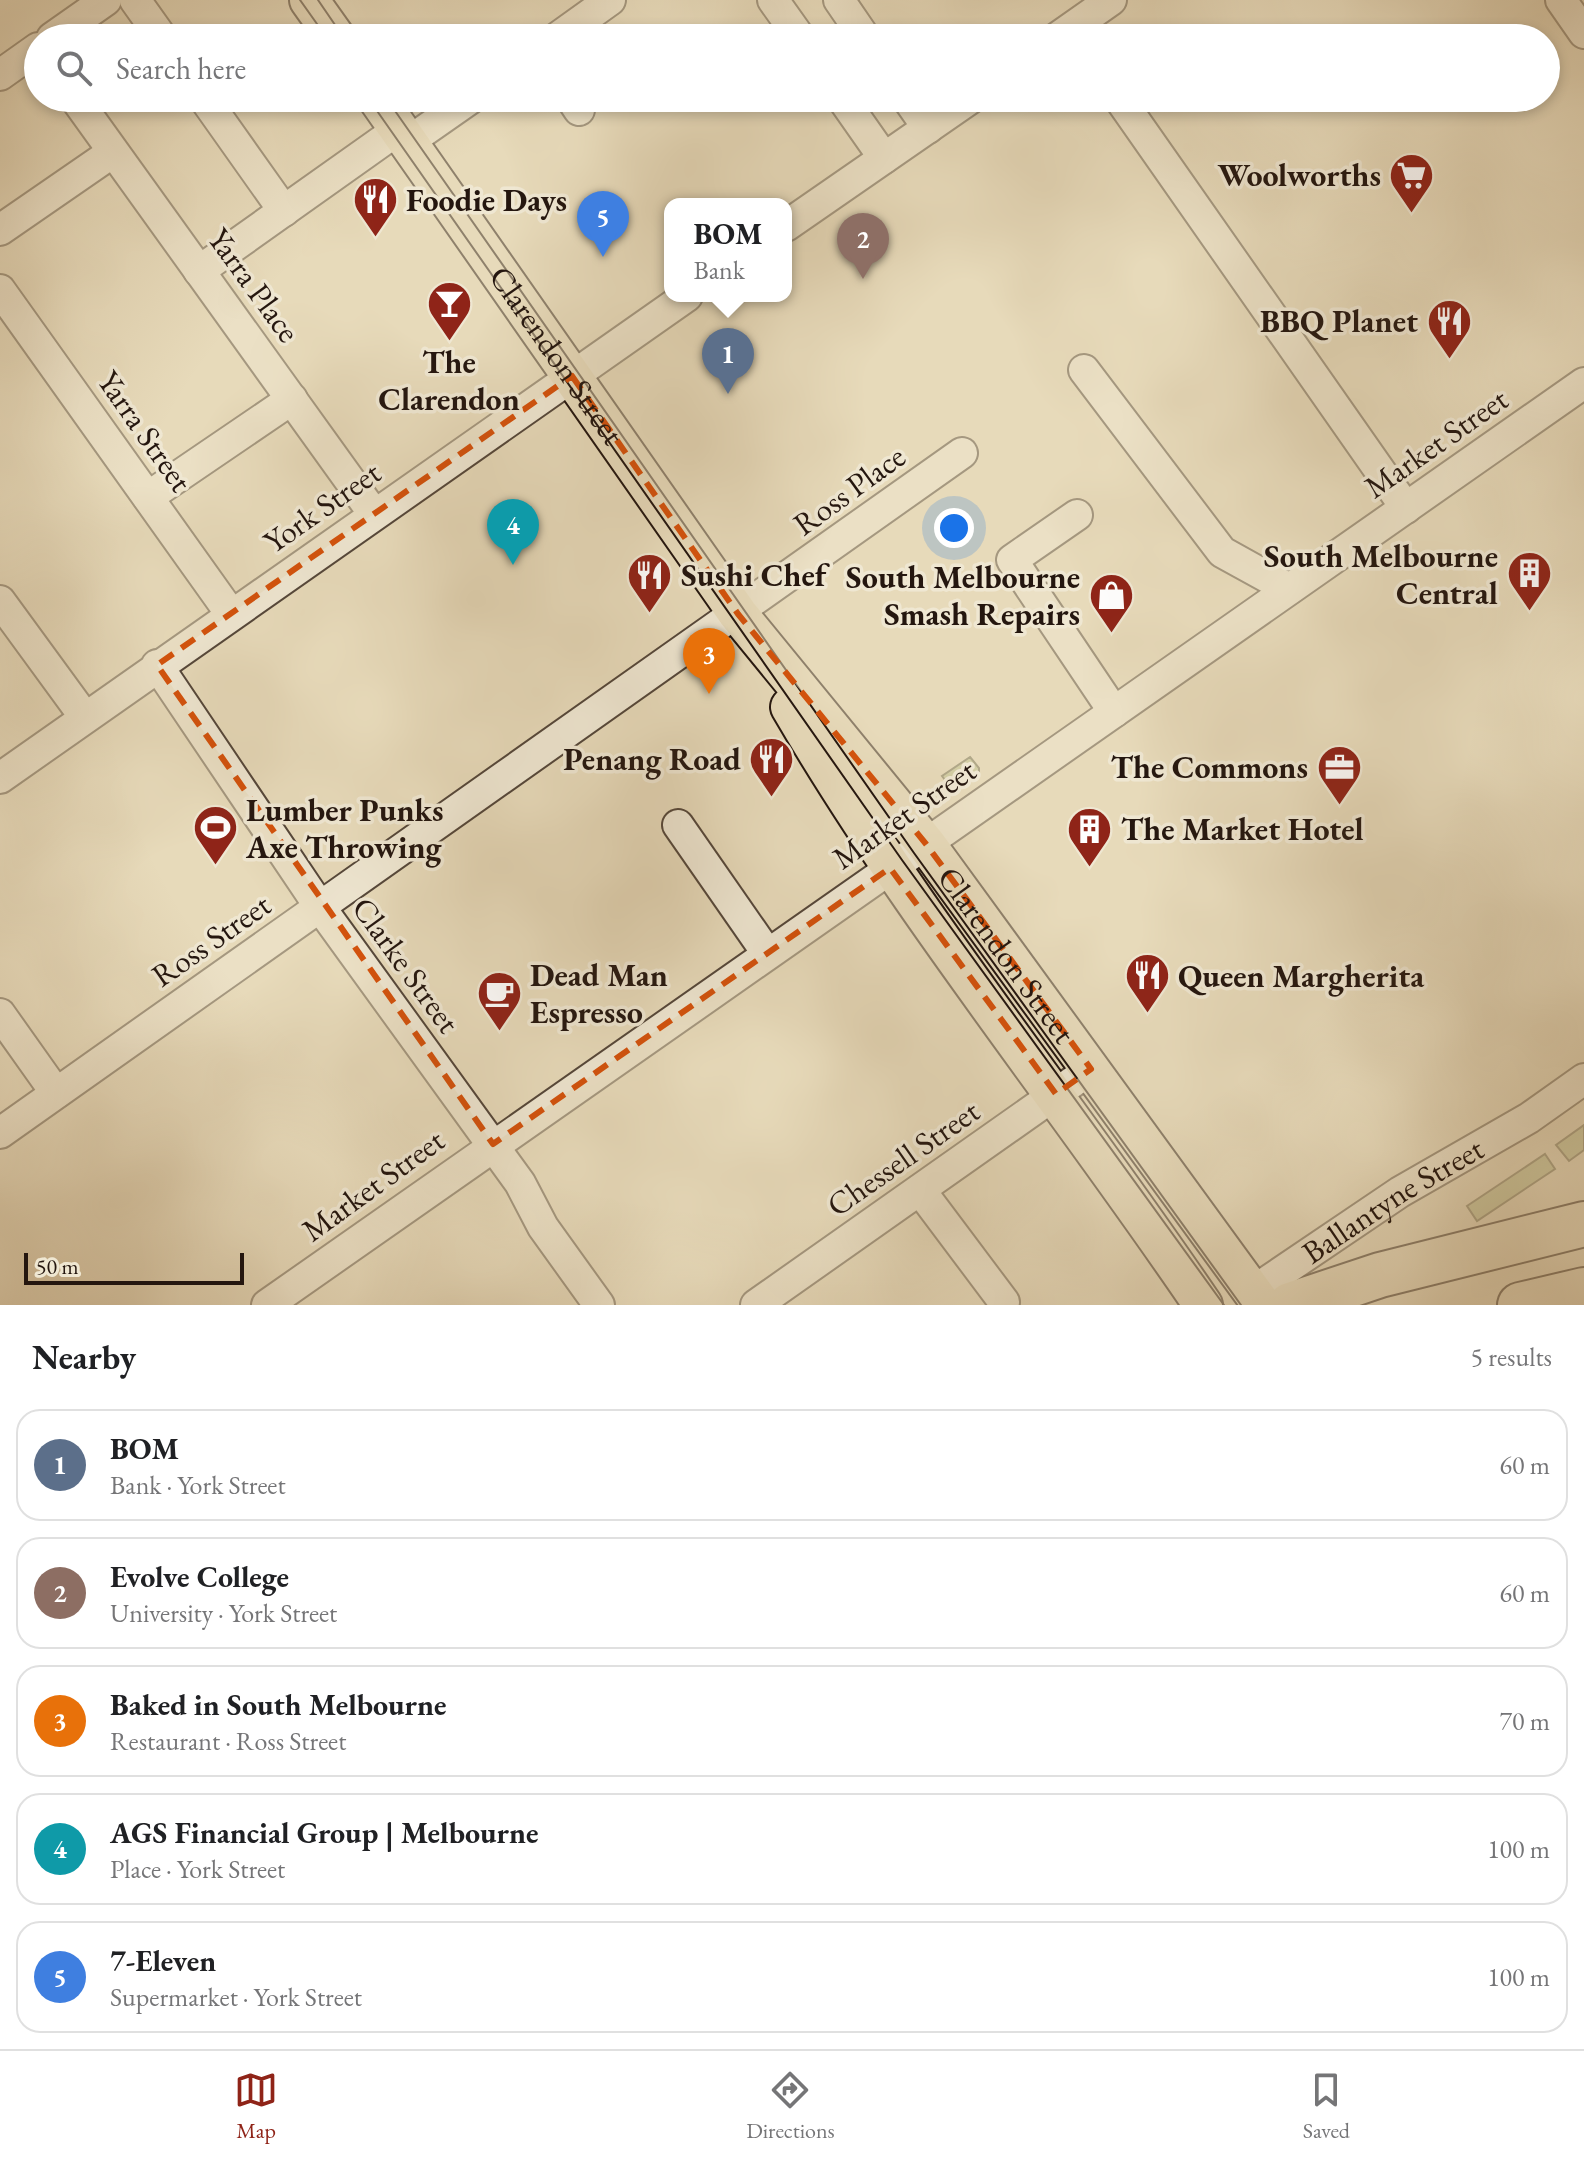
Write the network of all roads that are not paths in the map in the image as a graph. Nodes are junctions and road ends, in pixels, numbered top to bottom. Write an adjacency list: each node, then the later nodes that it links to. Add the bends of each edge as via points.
1 (106, 0): 9 (street)
2 (135, 0): 10 (street)
3 (309, 0): 11 (main road)
4 (610, 0): 12 (street)
5 (773, 0): 13 (street)
6 (839, 0): 14 (street)
7 (1111, 0): 15 (street)
8 (1561, 0): 16 (street)
9 (72, 24)
10 (152, 24)
11 (326, 24)
12 (577, 24)
13 (790, 24)
14 (855, 24)
15 (1082, 24)
16 (1584, 33)
17 (24, 58): 18 (street)
18 (0, 75)
19 (85, 112): 29 (street, Yarra Place)
20 (214, 112): 31 (street)
21 (387, 112): 28 (main road, Clarendon Street)
22 (446, 112): 28 (street)
23 (852, 112): 30 (street)
24 (917, 112): 27 (street)
25 (951, 112): 27 (street)
26 (1129, 112): 43 (street)
27 (928, 128): 30 (street)
28 (404, 135): 31 (street); 38 (main road, Clarendon Street)
29 (113, 152): 33 (street); 34 (street, Yarra Place)
30 (884, 158): 32 (street)
31 (284, 211): 34 (street)
32 (792, 222)
33 (0, 230)
34 (199, 271): 40 (street, Yarra Place)
35 (0, 290): 42 (street, Yarra Street)
36 (678, 302): 38 (street, York Street)
37 (1084, 370): 46 (street, via 1222,552)
38 (572, 376): 44 (street, York Street); 49 (main road, Clarendon Street)
39 (1584, 383): 43 (street, Market Street)
40 (292, 399): 42 (street); 44 (street, Yarra Place)
41 (962, 453): 49 (street, Ross Place)
42 (148, 497): 48 (street, Yarra Street)
43 (1406, 508): 46 (street, Market Street)
44 (374, 514): 48 (street, York Street)
45 (1077, 515): 51 (street, via 1012,560)
46 (1289, 589): 51 (street, Market Street)
47 (0, 601): 52 (street)
48 (231, 614): 50 (street, York Street)
49 (738, 614): 55 (main road, Clarendon Street); 56 (main road, Clarendon Street); 57 (street, Ross Street)
50 (157, 665): 52 (street, York Street); 57 (street, Clarke Street)
51 (1114, 712): 55 (street, Market Street)
52 (84, 716): 53 (street, York Street)
53 (0, 778)
54 (678, 825): 58 (street)
55 (926, 844): 56 (street, Market Street); 60 (main road, Clarendon Street)
56 (890, 868): 58 (street, Market Street); 63 (main road, Clarendon Street)
57 (320, 907): 62 (street, Ross Street); 65 (street, Clarke Street)
58 (767, 953): 65 (street, Market Street)
59 (0, 1014): 62 (street)
60 (1091, 1069): 63 (street, Chessell Street); 71 (main road, Clarendon Street)
61 (1584, 1079): 71 (street, Ballantyne Street, via 1529,1118 1400,1192)
62 (56, 1093): 64 (street, Ross Street)
63 (1056, 1094): 66 (street, Chessell Street); 69 (main road, Clarendon Street)
64 (0, 1133)
65 (493, 1144): 73 (street, Market Street); 74 (street, Clarke Street, via 547,1234)
66 (920, 1190): 70 (street, Chessell Street); 72 (street)
67 (1584, 1224): 71 (highway)
68 (1584, 1290): 75 (highway)
69 (1199, 1299): 71 (main road, via 1225,1295)
70 (770, 1301)
71 (1268, 1301)
72 (1004, 1302)
73 (267, 1305)
74 (599, 1305)
75 (1520, 1305)

